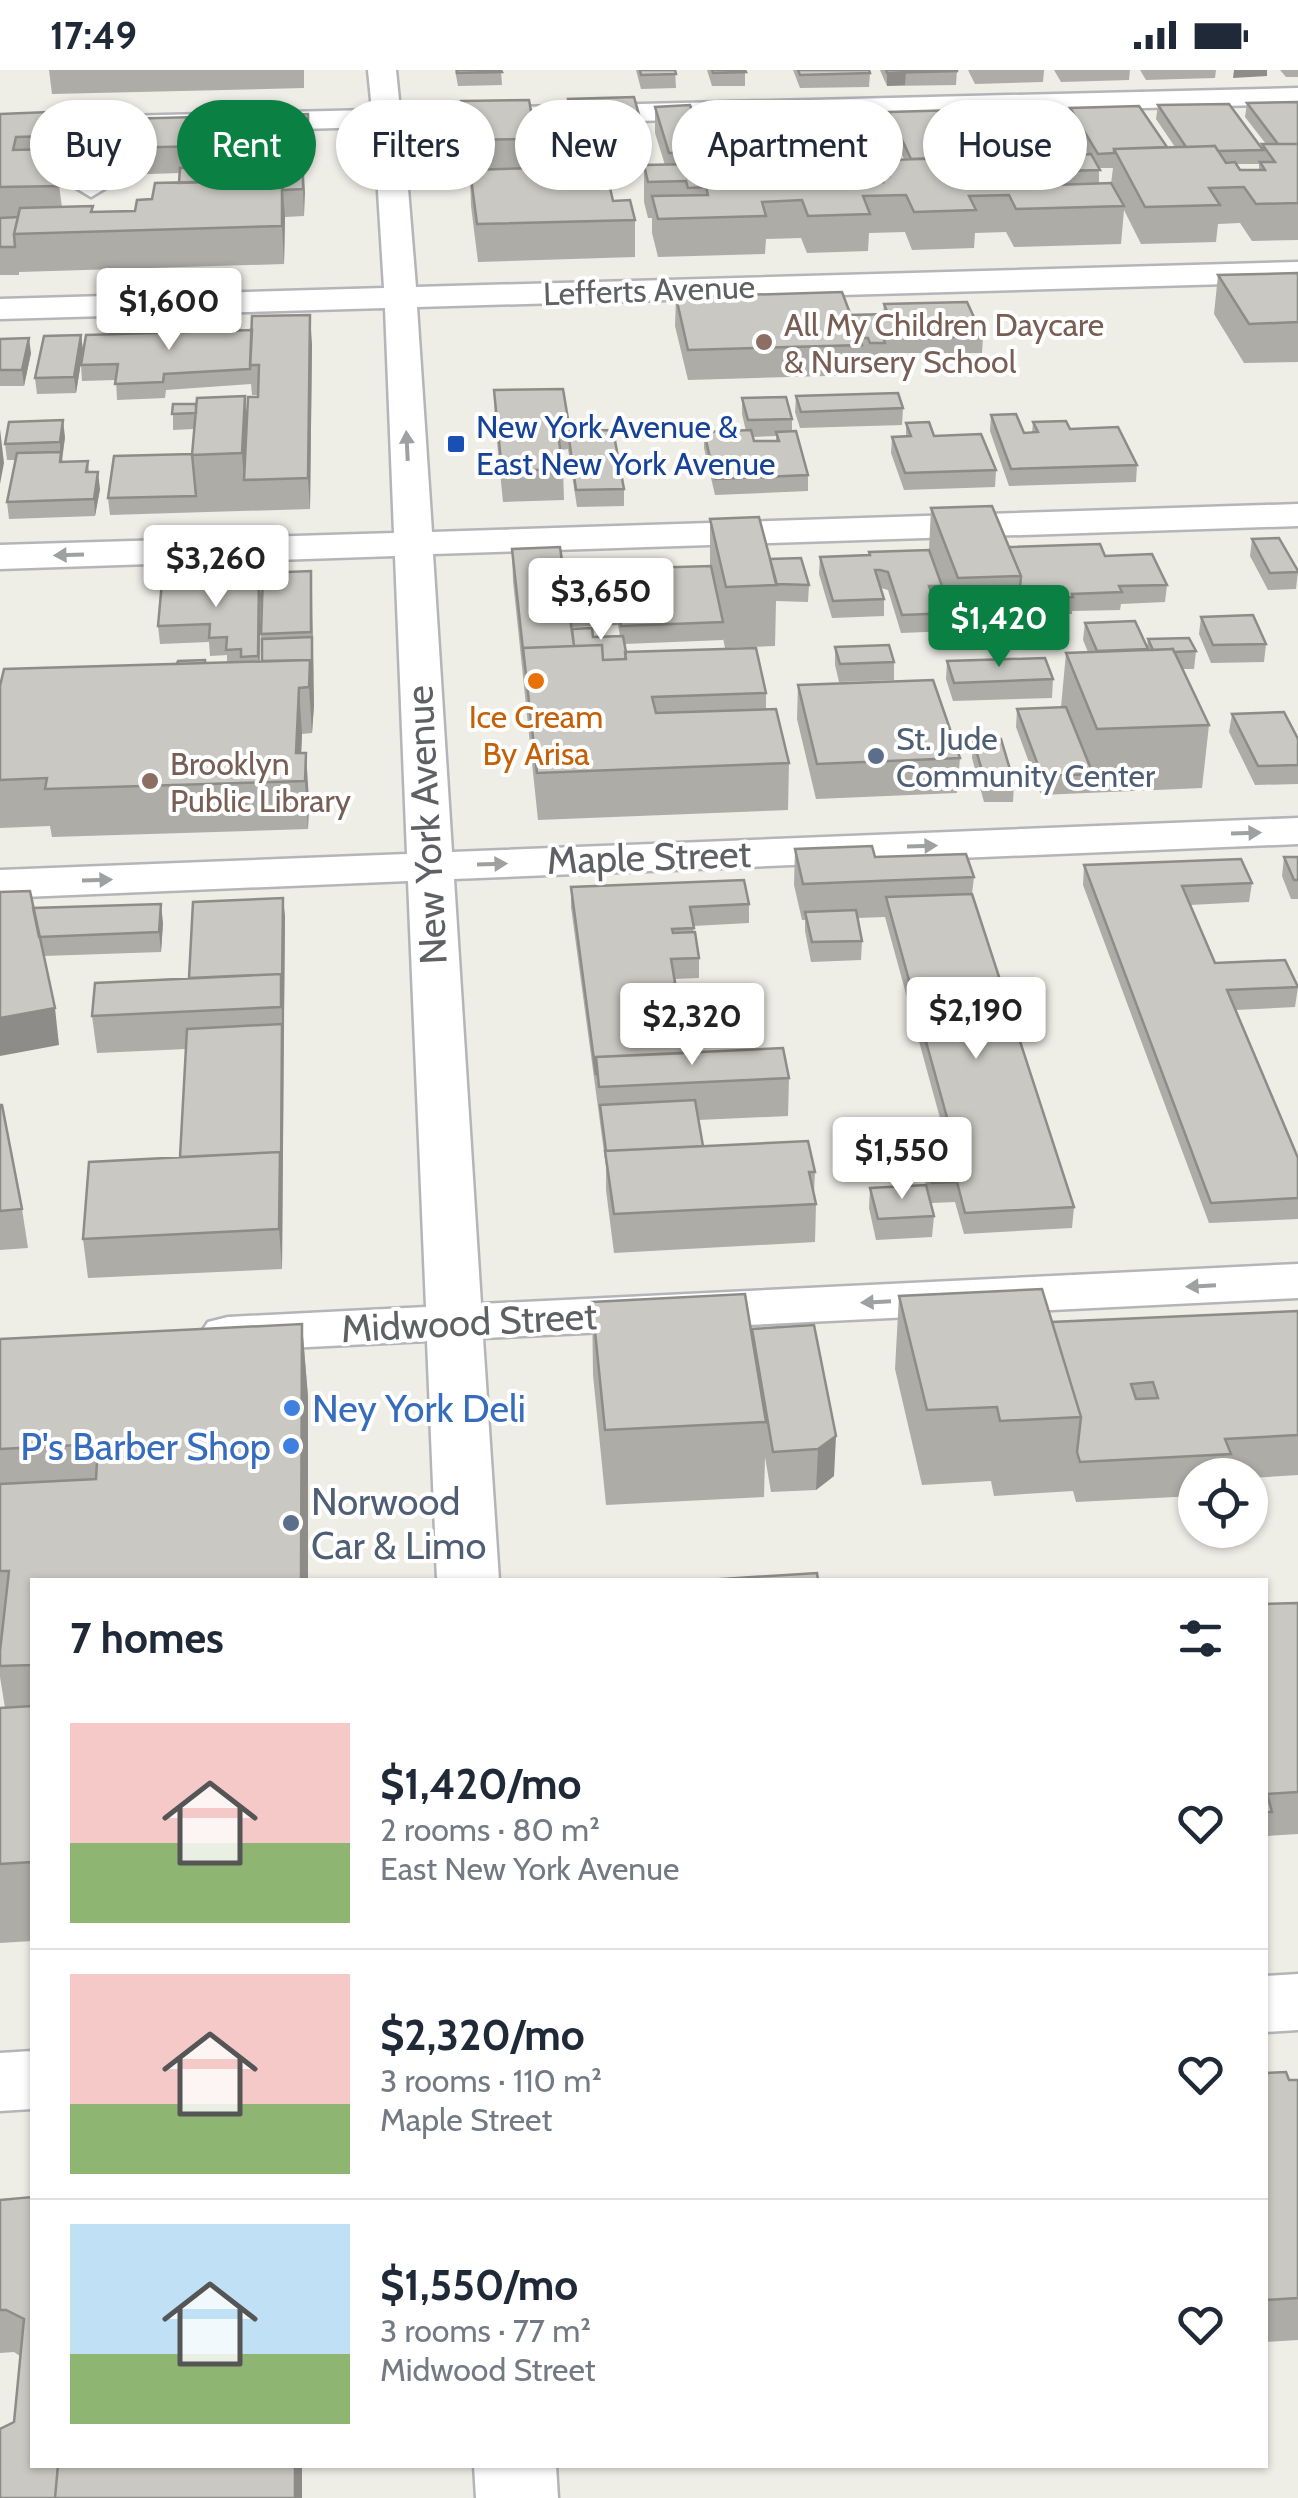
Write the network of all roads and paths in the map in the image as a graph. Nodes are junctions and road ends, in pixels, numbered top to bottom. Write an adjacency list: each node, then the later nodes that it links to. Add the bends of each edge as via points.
1 (382, 70): 3 (street, New York Avenue)
2 (1298, 96): 4 (street)
3 (387, 100)
4 (495, 115)
5 (336, 119): 6 (street)
6 (157, 123)
7 (30, 127): 8 (street)
8 (0, 128)
9 (394, 190): 11 (street, New York Avenue)
10 (1298, 272): 11 (street, Lefferts Avenue)
11 (399, 298): 12 (street, Lefferts Avenue); 14 (street, New York Avenue, one-way to 11)
12 (0, 309)
13 (1298, 514): 14 (street)
14 (412, 544): 15 (street, one-way to 15); 17 (street, New York Avenue)
15 (0, 557)
16 (1298, 831): 17 (street, Maple Street, one-way to 16)
17 (429, 867): 18 (street, Maple Street, one-way to 17); 20 (street, New York Avenue)
18 (0, 884)
19 (1298, 1281): 20 (street, Midwood Street, one-way to 20)
20 (454, 1322): 21 (street, Midwood Street); 22 (street, New York Avenue)
21 (172, 1337)
22 (468, 1578)
23 (1298, 2002): 24 (street)
24 (1268, 2004)
25 (30, 2080): 26 (street)
26 (0, 2082)
27 (515, 2468): 28 (street)
28 (516, 2498)

